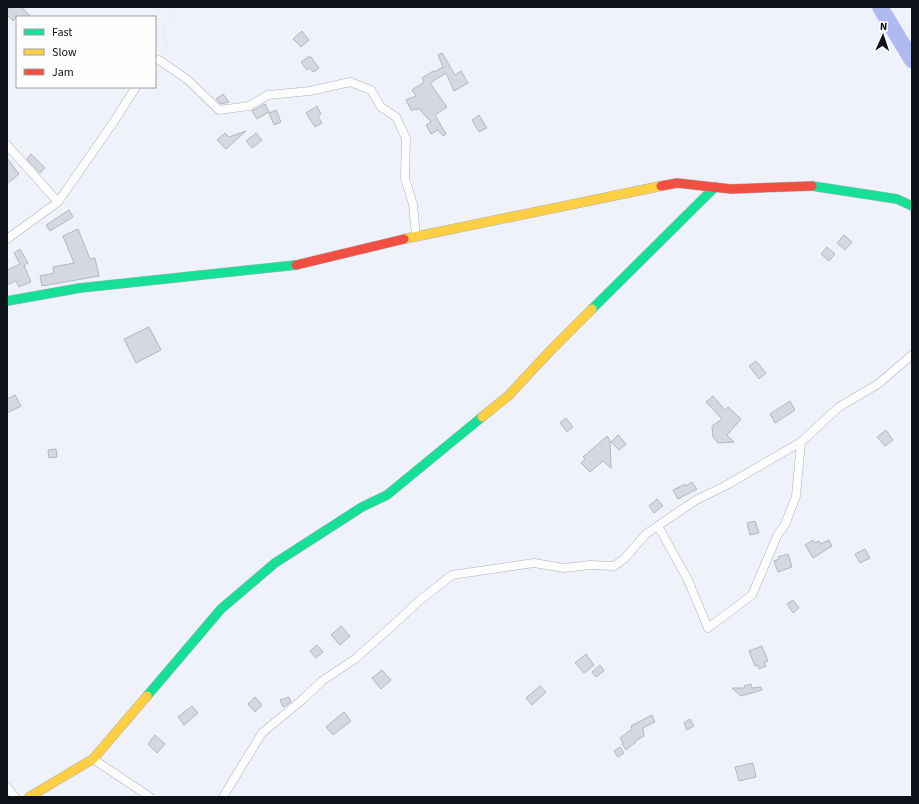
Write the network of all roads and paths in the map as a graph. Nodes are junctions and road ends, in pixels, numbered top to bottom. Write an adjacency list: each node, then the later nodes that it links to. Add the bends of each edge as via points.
1 (176, 7): 2 (path, via 164,28 166,46)
2 (159, 60): 8 (street, via 188,80 219,110 249,106 268,96 310,91 350,82 371,90 381,107 396,117 406,138 406,179 414,204)
3 (135, 88): 6 (street)
4 (7, 145): 6 (street)
5 (715, 187): 7 (street, via 731,189 812,186 897,199); 8 (street, via 677,183); 14 (street, via 550,350 508,396 387,495 362,507 275,563 221,609)
6 (58, 202): 9 (street)
7 (912, 206)
8 (416, 236): 10 (street, via 294,265 80,288)
9 (7, 239)
10 (7, 301)
11 (912, 355): 12 (street, via 878,384 839,407)
12 (800, 442): 13 (street, via 696,500); 13 (street, via 796,496 752,595 708,628 688,580)
13 (658, 526): 19 (street, via 646,534 614,566 564,568 534,563 452,575 262,733)
14 (93, 759): 17 (street); 18 (street)
15 (7, 787): 16 (street)
16 (16, 797)
17 (29, 797)
18 (150, 797)
19 (223, 797)

